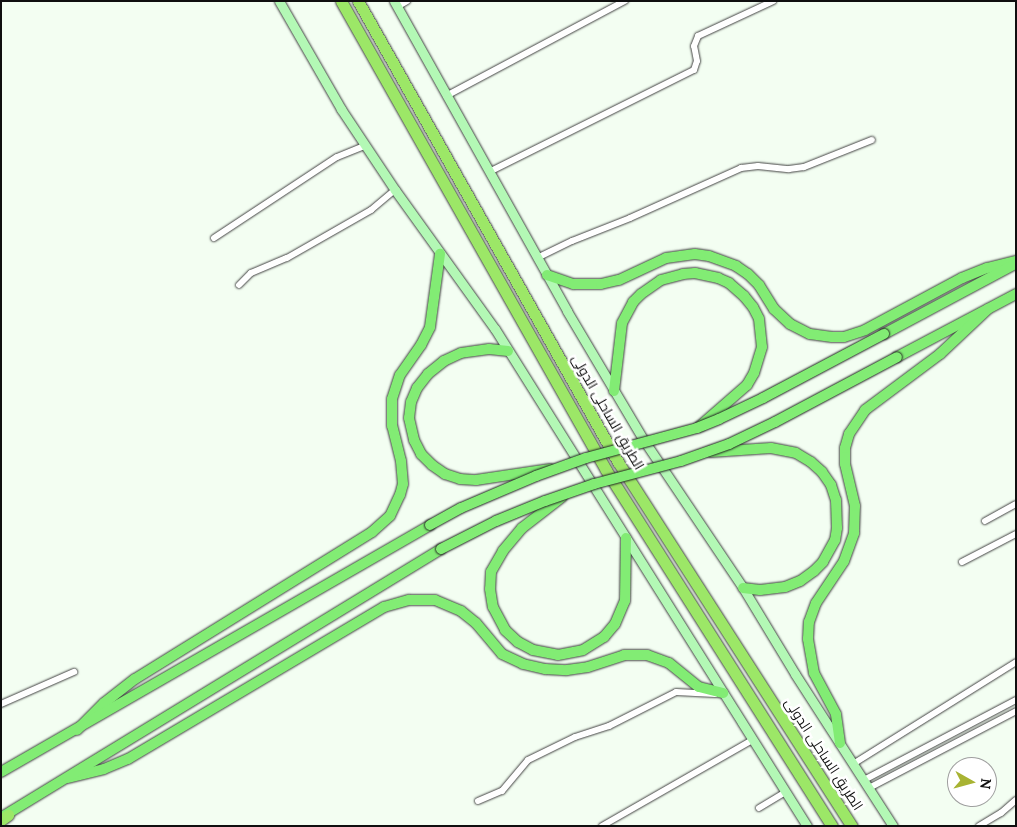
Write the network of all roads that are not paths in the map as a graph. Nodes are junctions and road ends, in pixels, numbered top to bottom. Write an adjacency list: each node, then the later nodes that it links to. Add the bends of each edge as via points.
1 (279, 1): 10 (street)
2 (340, 1): 55 (highway, via 606,470)
3 (358, 1): 56 (highway, الطريق الساحلى الدولى, via 618,462)
4 (407, 1): 7 (street)
5 (625, 1): 8 (street)
6 (773, 1): 11 (street, via 698,36 694,46 698,61 694,70)
7 (395, 4): 8 (street)
8 (446, 96): 11 (street)
9 (872, 140): 15 (street, via 804,167 741,168)
10 (366, 145): 12 (street); 13 (street, via 337,157)
11 (489, 172): 15 (street)
12 (395, 190): 14 (street); 18 (street, via 371,210 287,258 252,273)
13 (214, 238)
14 (440, 254): 21 (street); 39 (main road, via 430,327 422,345 400,375 392,399 392,426 403,472 400,496 390,516 372,532 135,680 104,703)
15 (537, 258): 17 (street)
16 (1016, 263): 17 (main road, via 968,276 865,330 832,337 810,334 790,324 774,309 748,274 709,256 688,254 666,258 619,280 600,284 573,284); 23 (main road, bridge, via 763,398)
17 (547, 275): 22 (street)
18 (239, 285)
19 (1016, 294): 20 (main road)
20 (988, 309): 24 (main road, bridge, via 775,422); 41 (main road, via 940,354 864,410 849,434 845,464 855,506 854,534 844,561 816,603 809,622 808,640 814,673 836,714)
21 (508, 351): 25 (main road, bridge, via 490,348 461,353 444,361 421,381 411,402 409,418 414,440 426,460 445,474 468,480); 30 (street)
22 (614, 391): 23 (main road, via 622,323 633,302 650,286 672,276 695,273 718,278 729,283 753,307 760,326 762,347 760,360 746,384); 32 (street)
23 (697, 428): 25 (main road, bridge)
24 (705, 453): 26 (main road, bridge); 32 (main road, via 772,448 796,453 811,462 827,479 834,493 838,516 836,534 823,562 793,584 776,589)
25 (561, 467): 39 (main road, bridge, via 486,497 430,526)
26 (569, 493): 30 (main road, bridge, via 533,518 494,563 490,580 496,615 518,642 533,650 567,654 598,642 610,631 620,617 626,592); 46 (main road, bridge, via 496,521 441,549)
27 (1016, 504): 28 (street)
28 (986, 521)
29 (1016, 534): 31 (street)
30 (626, 538): 35 (street)
31 (962, 562)
32 (743, 588): 41 (street)
33 (1016, 662): 42 (street)
34 (74, 672): 37 (street)
35 (723, 693): 40 (street); 46 (main road, via 700,687 670,663 647,655 624,656 567,670 523,664 502,654 476,622 461,611 435,600 409,600 384,607 128,759); 50 (street, via 673,693 609,726 575,737 528,760 502,792)
36 (1016, 700): 43 (street)
37 (1, 704)
38 (1016, 711): 45 (street)
39 (77, 730): 44 (main road)
40 (752, 740): 48 (street); 53 (street)
41 (840, 743): 42 (street)
42 (853, 764): 47 (street)
43 (887, 768): 45 (street); 47 (street)
44 (1, 772)
45 (892, 777): 47 (street)
46 (68, 778): 52 (main road)
47 (866, 784): 57 (street)
48 (786, 792): 51 (street); 54 (street)
49 (1016, 800): 58 (street)
50 (478, 801)
51 (759, 808)
52 (4, 817)
53 (602, 826)
54 (807, 826)
55 (832, 826)
56 (852, 826)
57 (893, 826)
58 (979, 826)

